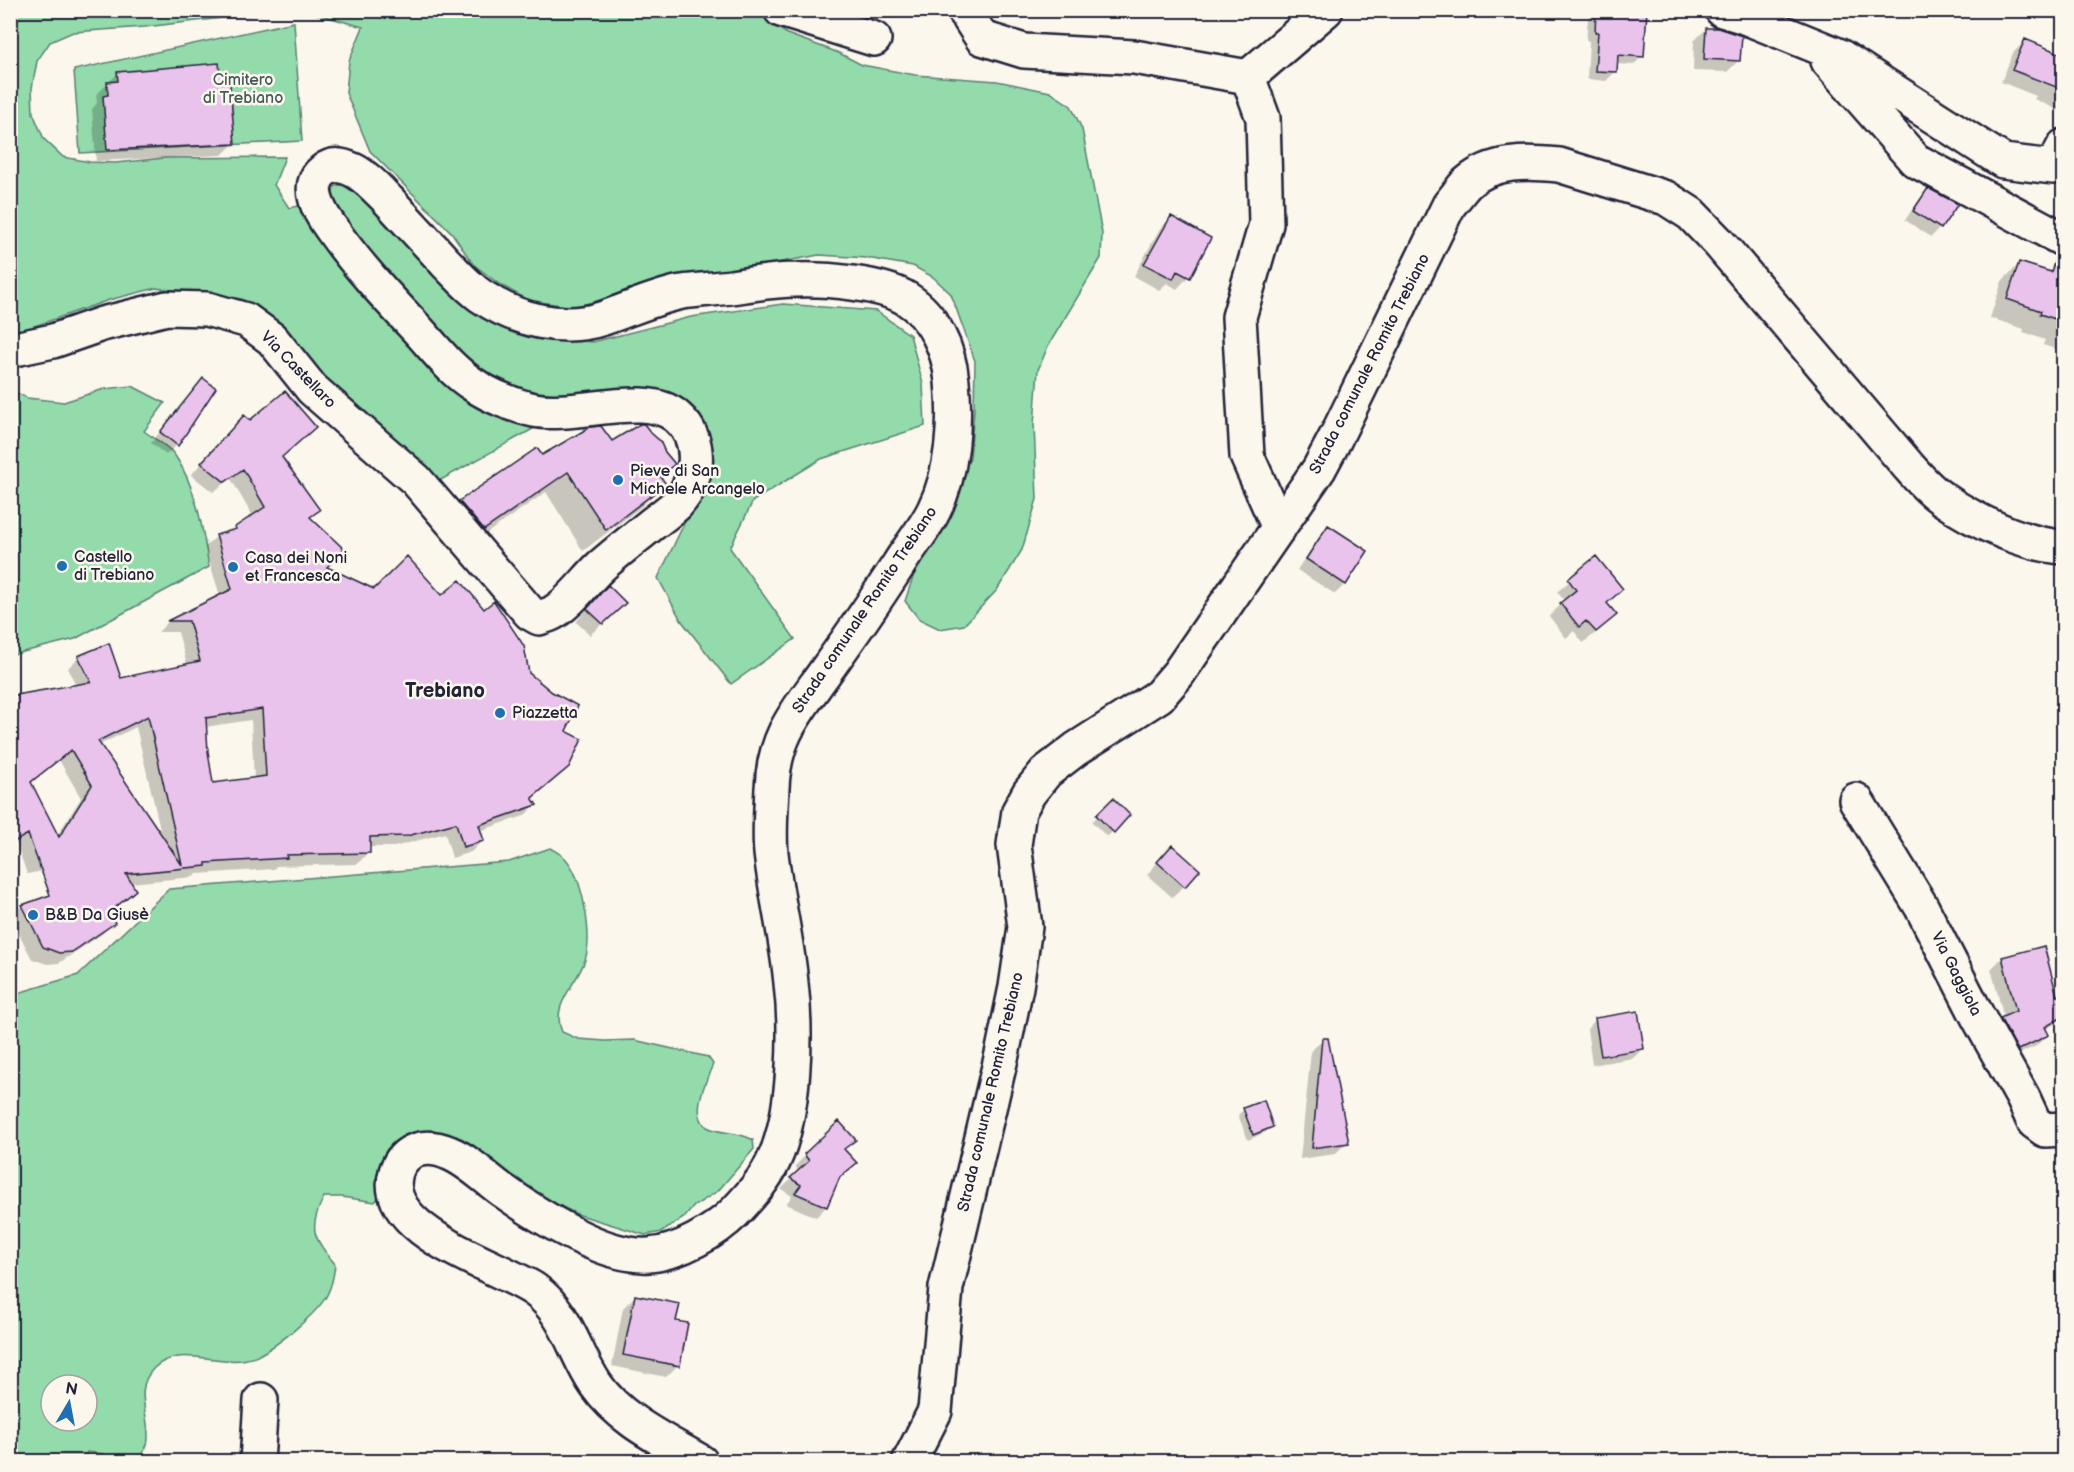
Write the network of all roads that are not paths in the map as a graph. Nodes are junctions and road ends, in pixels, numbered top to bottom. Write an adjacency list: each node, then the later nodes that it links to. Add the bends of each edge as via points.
1 (782, 10): 5 (street)
2 (964, 10): 7 (street, via 982,38 1024,51 1134,57)
3 (1326, 10): 7 (street)
4 (1722, 10): 6 (street)
5 (874, 39)
6 (1812, 44): 8 (street, via 1838,55 2003,161 2053,167); 9 (street, via 1915,160)
7 (1248, 77): 12 (street, via 1263,118 1266,224 1239,317 1247,456)
8 (2064, 146)
9 (2064, 240)
10 (10, 350): 11 (street, Via Castellaro, via 167,308 207,309 246,320 272,339 312,389 416,480)
11 (447, 514): 18 (street, Strada comunale Romito Trebiano, via 530,613 539,618 548,616 605,563 676,506 696,467 695,442 673,412 657,406 535,410 473,385 373,281 330,227 317,206 314,189 316,176 334,165 355,171 376,188 472,290 505,311 539,321 585,324 675,293 795,279 853,284 891,290 916,304 934,324 951,370 954,420 948,471 936,508 784,731 773,765 770,847 792,989 793,1063 785,1130 769,1171 728,1220 699,1239 660,1254 642,1256 602,1248 534,1212 458,1157 439,1149 410,1152 404,1156 395,1177 400,1206 423,1229 451,1248 527,1284 554,1305 597,1387 629,1419)
12 (1279, 528): 13 (street, Strada comunale Romito Trebiano, via 1335,440 1449,205 1468,182 1491,169 1517,162 1559,165 1616,181 1666,198 1690,214 1941,499 2009,534); 19 (street, Strada comunale Romito Trebiano, via 1159,696 1076,748 1047,772 1019,811 1014,845 1025,927 1016,987 946,1288 934,1411)
13 (2064, 547)
14 (1856, 801): 15 (street, Via Gaggiola, via 1921,906 2034,1122 2045,1130)
15 (2064, 1129)
16 (261, 1400): 17 (street)
17 (257, 1461)
18 (701, 1461)
19 (909, 1461)

